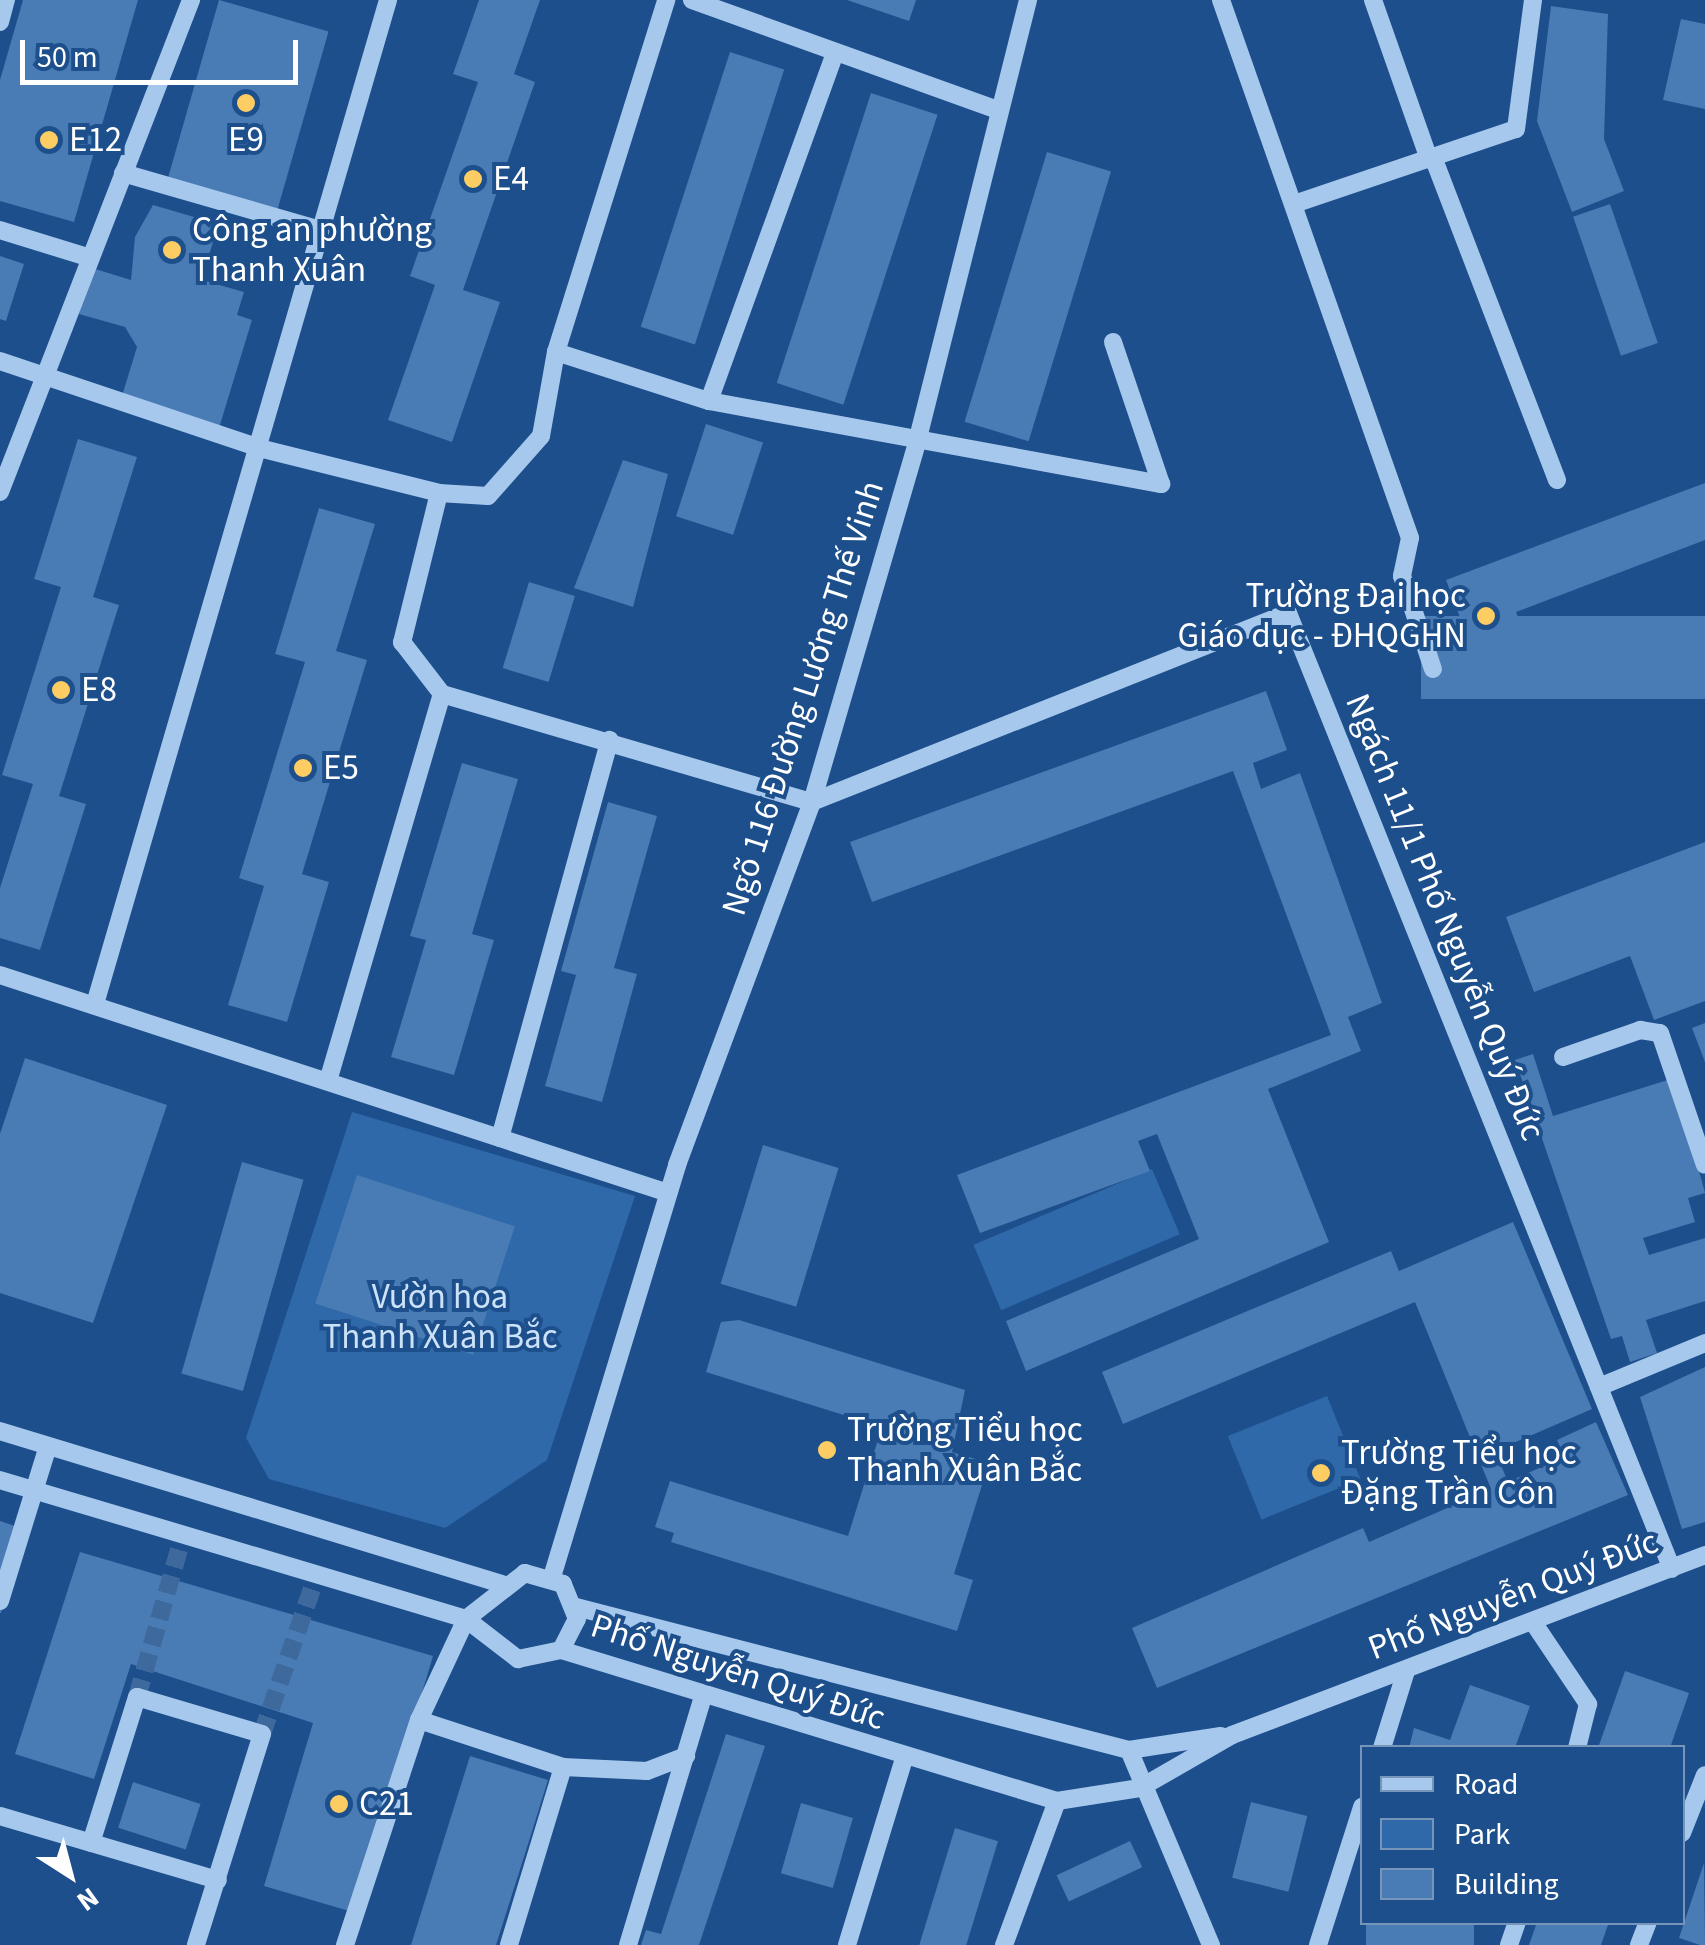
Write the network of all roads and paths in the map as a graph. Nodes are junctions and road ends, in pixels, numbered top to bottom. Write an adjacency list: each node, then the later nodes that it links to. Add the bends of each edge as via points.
1 (6, 0): 10 (street)
2 (191, 0): 14 (street)
3 (388, 0): 17 (street)
4 (666, 0): 20 (street)
5 (692, 0): 11 (street)
6 (1028, 0): 12 (street, Ngõ 116 Đường Lương Thế Vinh)
7 (1221, 0): 15 (street)
8 (1373, 0): 13 (street)
9 (1533, 0): 13 (street, via 1516,128)
10 (0, 22)
11 (834, 55): 12 (street); 23 (street)
12 (996, 109): 24 (street, Ngõ 116 Đường Lương Thế Vinh)
13 (1431, 158): 15 (street); 26 (street)
14 (124, 173): 17 (street); 18 (street)
15 (1294, 204): 29 (street, via 1410,538 1402,576)
16 (0, 230): 18 (street)
17 (321, 230): 25 (street)
18 (88, 258): 22 (street)
19 (1113, 342): 24 (street, via 1161,484)
20 (556, 352): 23 (street); 28 (street, via 541,436 488,496)
21 (0, 360): 22 (street)
22 (38, 381): 25 (street); 27 (street)
23 (709, 401): 24 (street)
24 (916, 442): 32 (street, Ngõ 116 Đường Lương Thế Vinh)
25 (263, 449): 28 (street); 34 (street)
26 (1556, 480)
27 (0, 492)
28 (440, 492): 30 (street, via 402,642)
29 (1434, 669)
30 (442, 694): 31 (street); 36 (street)
31 (610, 740): 32 (street); 37 (street)
32 (812, 802): 39 (street, Ngõ 116 Đường Lương Thế Vinh); 41 (street, Ngách 11/1 Phố Nguyễn Quý Đức, via 1288,613)
33 (0, 975): 34 (street)
34 (95, 1004): 36 (street)
35 (1563, 1057): 38 (street, via 1640,1030 1660,1033)
36 (328, 1081): 37 (street)
37 (500, 1138): 39 (street)
38 (1705, 1165)
39 (668, 1192): 48 (street, Ngõ 116 Đường Lương Thế Vinh)
40 (1705, 1343): 41 (street)
41 (1599, 1387): 47 (street)
42 (0, 1431): 43 (street)
43 (48, 1446): 45 (street); 49 (street)
44 (0, 1480): 45 (street, Phố Nguyễn Quý Đức)
45 (34, 1490): 50 (street); 52 (street, Phố Nguyễn Quý Đức)
46 (1705, 1555): 47 (street, Phố Nguyễn Quý Đức)
47 (1672, 1569): 53 (street, Phố Nguyễn Quý Đức)
48 (552, 1577): 49 (street, via 526,1573); 51 (street)
49 (502, 1584): 52 (street, via 488,1611)
50 (0, 1601)
51 (576, 1607): 54 (street); 61 (street, Phố Nguyễn Quý Đức)
52 (466, 1619): 54 (street, Phố Nguyễn Quý Đức, via 518,1659); 57 (street)
53 (1533, 1622): 55 (street, Phố Nguyễn Quý Đức); 60 (street, via 1588,1704)
54 (561, 1650): 56 (street, Phố Nguyễn Quý Đức)
55 (1406, 1672): 58 (street, Phố Nguyễn Quý Đức); 59 (street)
56 (703, 1696): 62 (street); 63 (street, Phố Nguyễn Quý Đức)
57 (420, 1720): 64 (street); 74 (street)
58 (1232, 1734): 61 (street, Phố Nguyễn Quý Đức); 66 (street, Phố Nguyễn Quý Đức)
59 (1383, 1745)
60 (1578, 1745)
61 (1129, 1750): 66 (street)
62 (686, 1756): 64 (street, via 647,1772); 76 (street)
63 (904, 1759): 67 (street, Phố Nguyễn Quý Đức); 77 (street)
64 (564, 1767): 75 (street)
65 (1705, 1775): 70 (street)
66 (1140, 1788): 67 (street, Phố Nguyễn Quý Đức); 79 (street)
67 (1057, 1801): 78 (street)
68 (1360, 1813): 80 (street)
69 (0, 1816): 71 (street)
70 (1685, 1826)
71 (92, 1843): 72 (street); 72 (street, via 137,1697 262,1734)
72 (218, 1880): 73 (street)
73 (196, 1945)
74 (345, 1945)
75 (509, 1945)
76 (628, 1945)
77 (847, 1945)
78 (1004, 1945)
79 (1210, 1945)
80 (1318, 1945)

